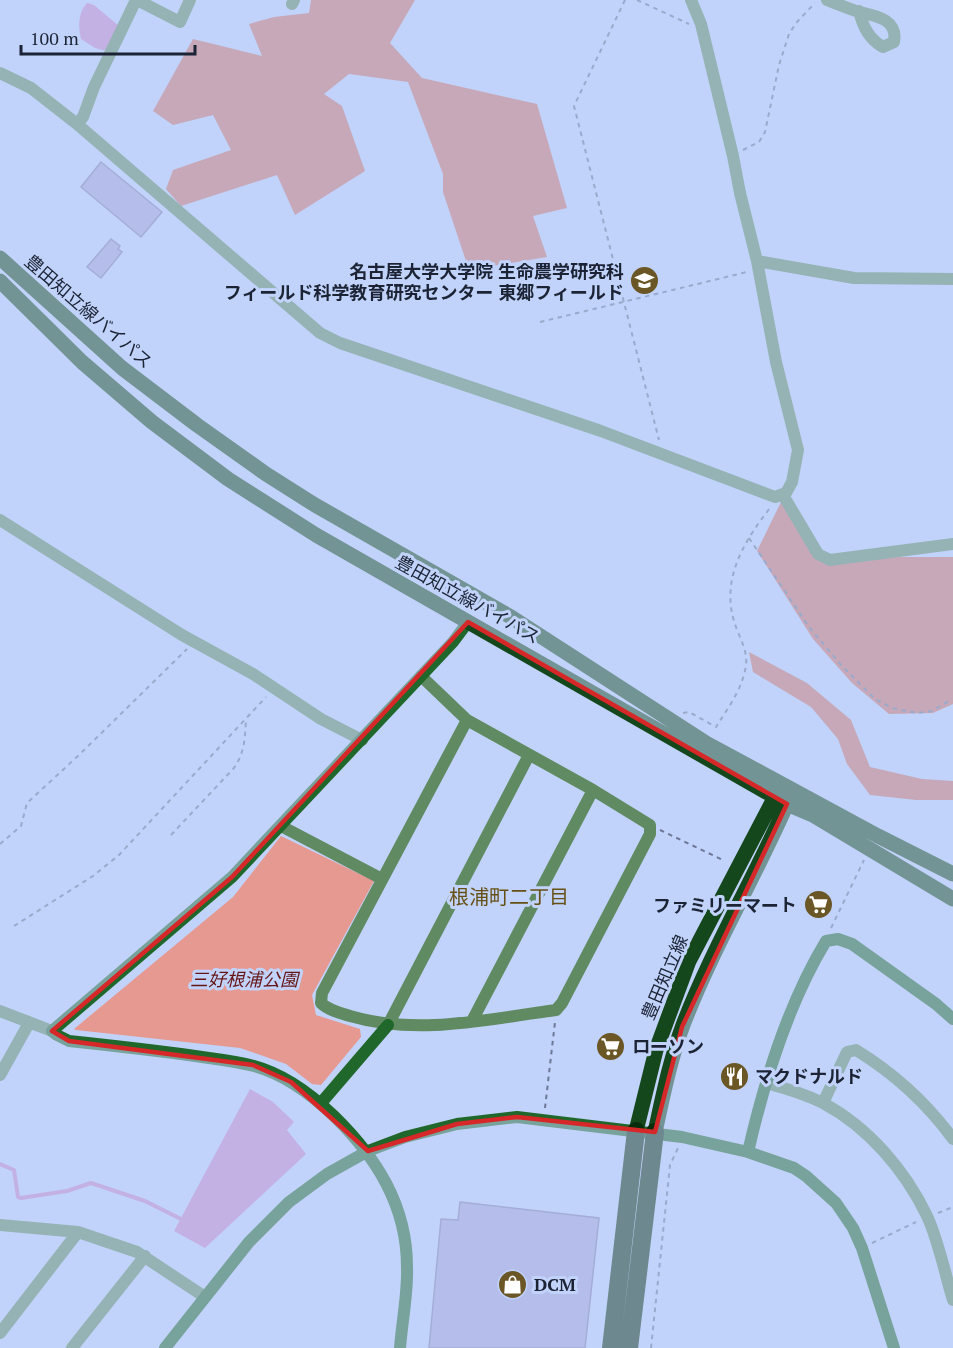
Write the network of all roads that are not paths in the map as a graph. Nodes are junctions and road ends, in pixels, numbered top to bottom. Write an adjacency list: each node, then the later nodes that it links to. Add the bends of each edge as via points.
1 (136, 0): 2 (street, via 180,22); 7 (street)
2 (190, 0)
3 (691, 0): 9 (street)
4 (827, 0): 5 (street)
5 (859, 11)
6 (0, 73): 7 (street, via 31,88)
7 (77, 124): 12 (street, via 320,333)
8 (0, 258): 21 (main road, 豊田知立線バイパス, via 122,368 267,474 511,617)
9 (758, 265): 10 (street, via 854,278); 12 (street, via 798,450 792,482)
10 (953, 279)
11 (0, 281): 15 (main road, 豊田知立線バイパス, via 82,362 228,479 316,535)
12 (779, 496): 14 (street, via 818,554 830,560)
13 (0, 520): 18 (street, via 321,719)
14 (953, 544)
15 (468, 622): 16 (street); 21 (main road, 豊田知立線バイパス)
16 (421, 676): 17 (street); 18 (street)
17 (467, 720): 19 (street); 24 (street)
18 (362, 740): 22 (street)
19 (530, 755): 20 (street); 30 (street)
20 (592, 790): 28 (street); 28 (street, via 650,825 650,834 556,1010)
21 (785, 793): 23 (main road, 豊田知立線バイパス); 25 (main road, 豊田知立線バイパス, via 813,815); 36 (main road, 豊田知立線, via 739,867 689,961 656,1050); 37 (main road, 豊田知立線, via 682,1027)
22 (281, 826): 24 (street); 31 (street, via 221,888)
23 (953, 874)
24 (382, 879): 30 (street, via 321,1003 331,1010)
25 (953, 899)
26 (0, 1011): 29 (street)
27 (953, 1019): 33 (street, via 852,944 838,939 826,941 798,999)
28 (472, 1022): 30 (street)
29 (29, 1023): 31 (street); 32 (street)
30 (388, 1025): 34 (street)
31 (52, 1030): 34 (street, via 69,1041 253,1065 285,1079)
32 (0, 1075)
33 (766, 1083): 35 (street); 40 (street)
34 (321, 1103): 39 (street)
35 (823, 1103): 38 (street, via 847,1052 856,1050 909,1088); 45 (street, via 870,1137 904,1176 928,1217)
36 (636, 1131): 37 (street); 39 (street, via 517,1117 457,1124 405,1137); 50 (highway)
37 (655, 1132): 40 (street); 51 (highway)
38 (953, 1139)
39 (368, 1152): 44 (street, via 327,1174 289,1202 249,1242); 49 (street, via 386,1180 405,1244 407,1267)
40 (748, 1152): 52 (street, via 794,1168 836,1203 862,1248)
41 (0, 1223): 42 (street)
42 (78, 1232): 43 (street); 46 (street)
43 (145, 1256): 44 (street); 47 (street)
44 (205, 1297): 48 (street)
45 (953, 1300)
46 (0, 1333)
47 (72, 1348)
48 (165, 1348)
49 (400, 1348)
50 (611, 1348)
51 (629, 1348)
52 (894, 1348)

